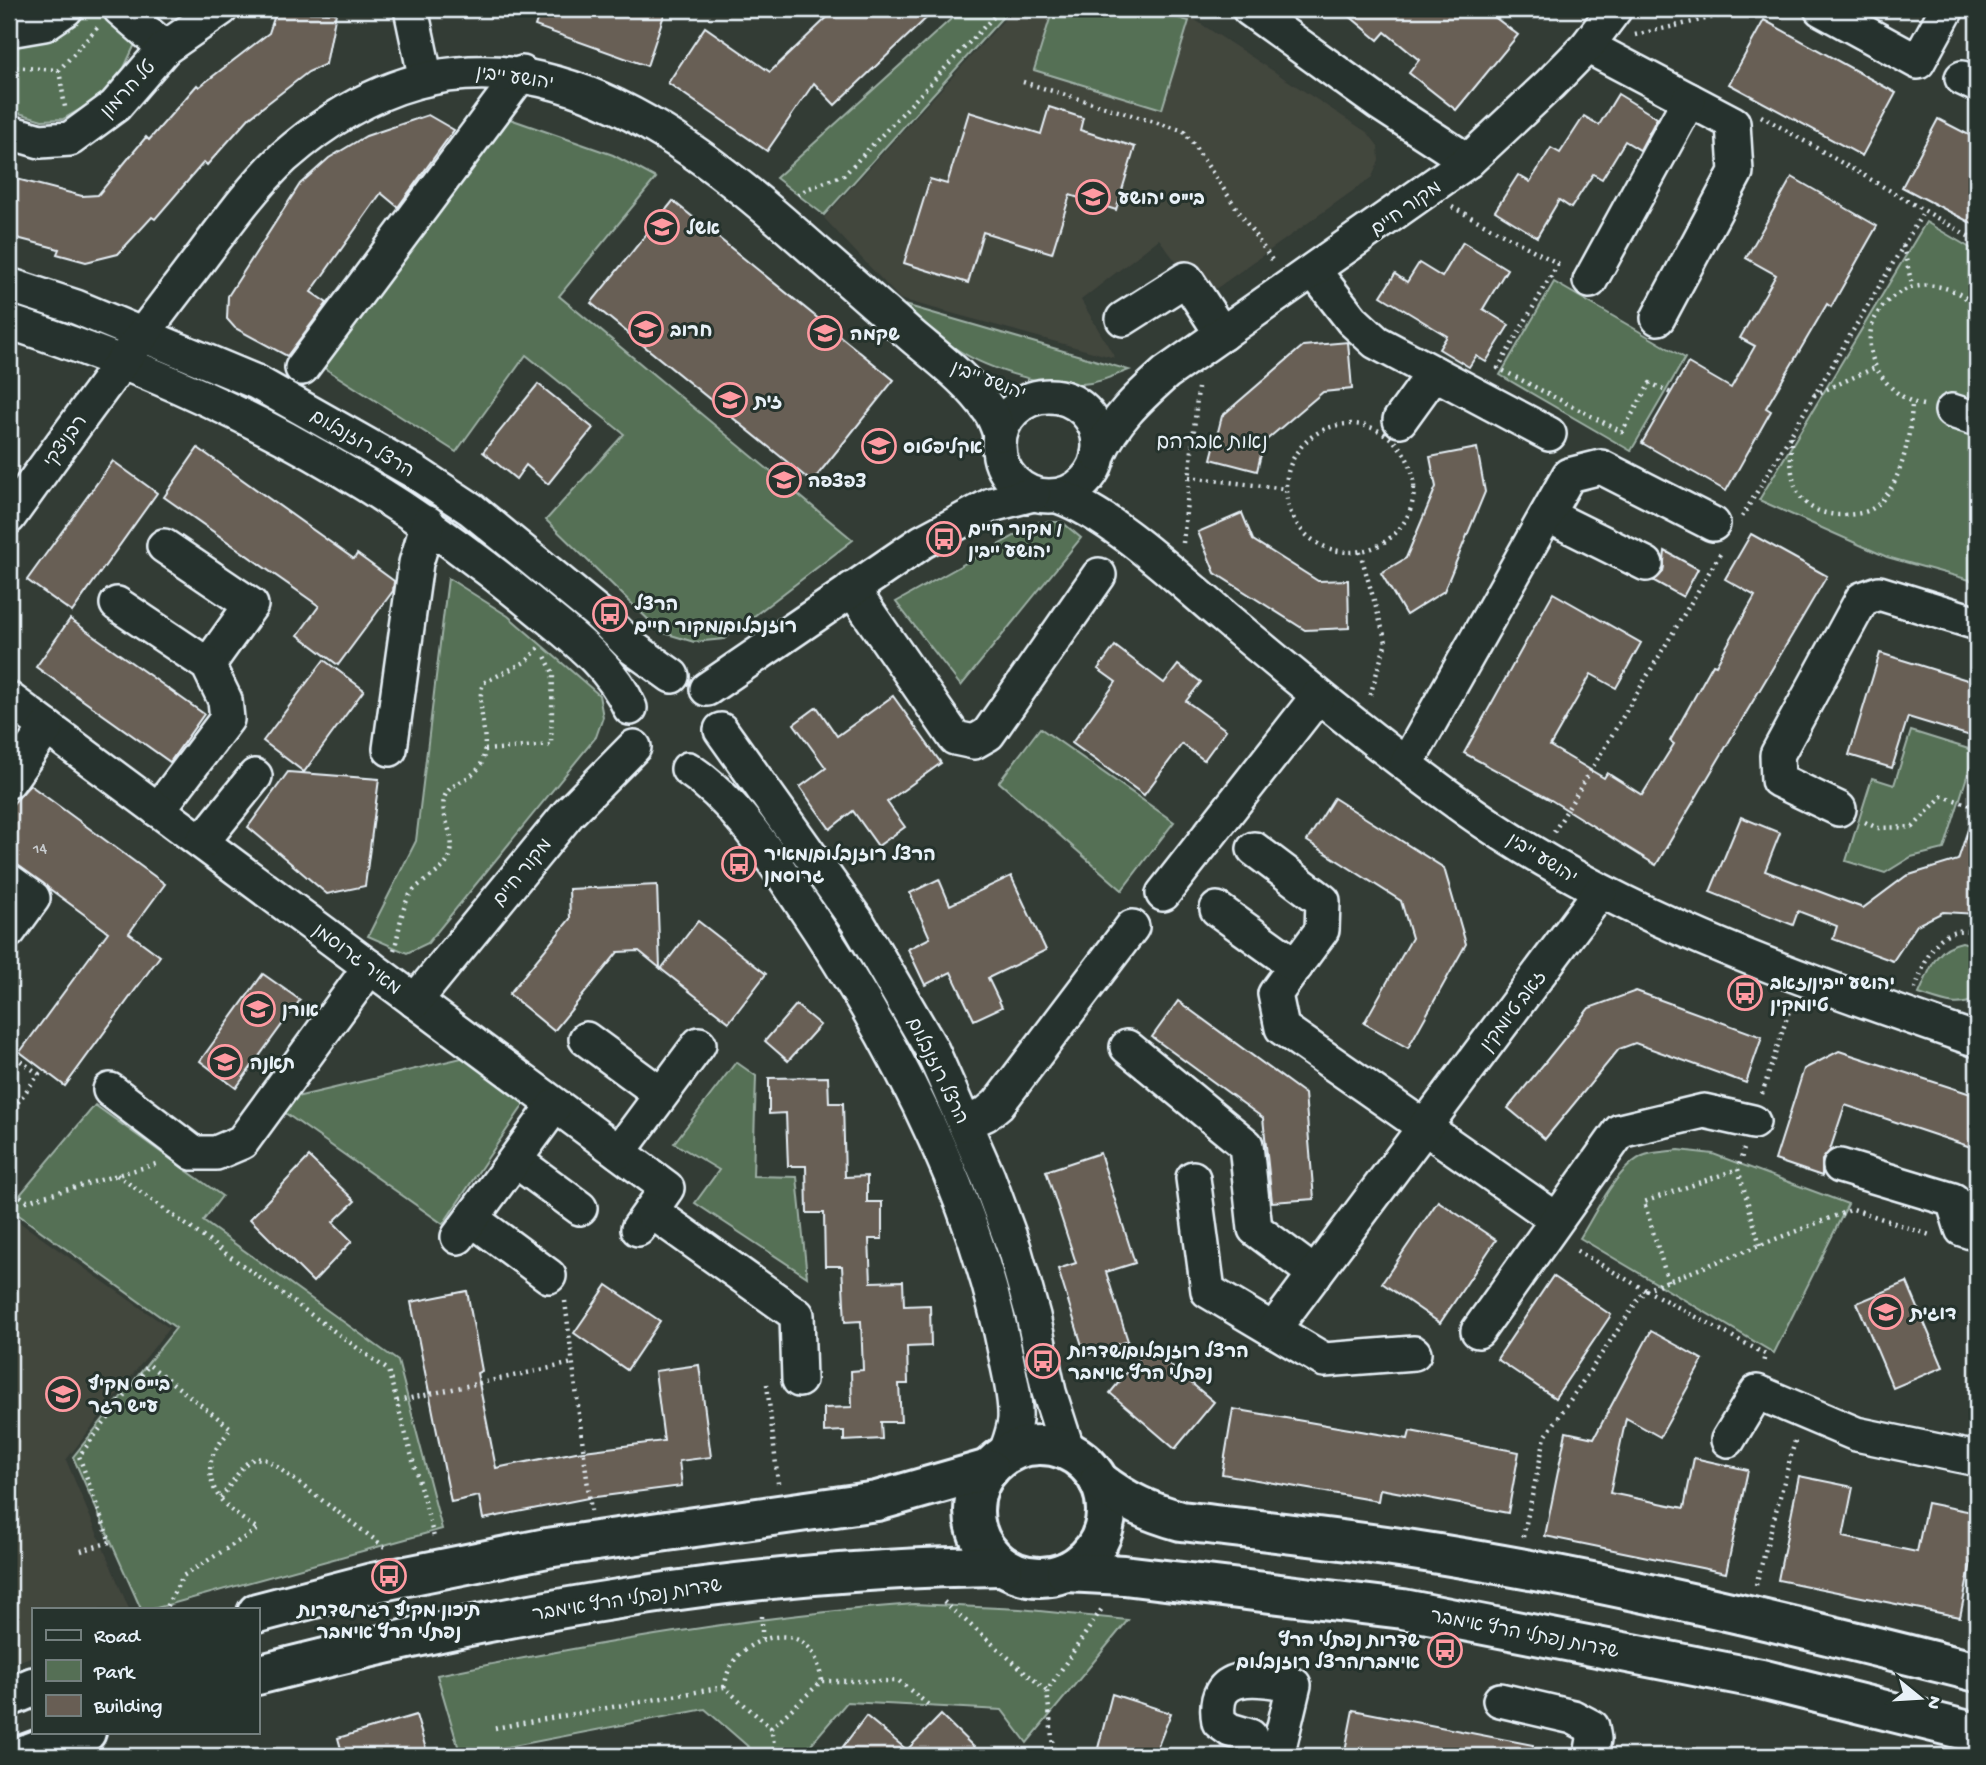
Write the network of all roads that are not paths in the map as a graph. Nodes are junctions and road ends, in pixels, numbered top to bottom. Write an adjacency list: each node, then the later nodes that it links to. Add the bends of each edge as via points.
1 (66, 9): 9 (street, via 44,24)
2 (221, 9): 11 (street, טל חרמון)
3 (411, 9): 13 (street)
4 (1249, 9): 16 (street)
5 (1615, 9): 10 (street, מקור חיים)
6 (1821, 9): 7 (street, via 1918,62)
7 (1947, 9)
8 (113, 14): 11 (street, טל חרמון)
9 (9, 30)
10 (1587, 46): 14 (street); 16 (street, מקור חיים)
11 (165, 48): 15 (street, טל חרמון, via 115,106 70,139 40,141)
12 (522, 73): 13 (street, יהושע ייבין, via 460,69); 25 (street, יהושע ייבין, via 567,84 644,119 712,162); 27 (street)
13 (425, 75): 23 (street, יהושע ייבין, via 347,110 284,157 255,187)
14 (1689, 100): 18 (street); 21 (street, via 1733,123 1735,172)
15 (9, 131)
16 (1468, 162): 17 (street, מקור חיים)
17 (1302, 279): 24 (street, מקור חיים); 29 (street, via 1368,335)
18 (1590, 281)
19 (9, 285): 23 (street, הרצל רוזנבלום)
20 (1123, 318): 24 (street, via 1186,279)
21 (1658, 318)
22 (9, 322): 26 (street, הרצל רוזנבלום)
23 (142, 334): 26 (street, יהושע ייבין); 49 (street, הרצל רוזנבלום, via 256,382 415,472 471,509)
24 (1212, 341): 28 (street, מקור חיים)
25 (939, 360): 30 (street, יהושע ייבין, via 1003,388); 33 (street, יהושע ייבין, via 987,407)
26 (120, 362): 37 (street, רבניצקי); 38 (street, הרצל רוזנבלום, via 241,413)
27 (302, 368)
28 (1166, 373): 30 (street, מקור חיים, via 1105,396); 34 (street, מקור חיים, via 1125,411)
29 (1434, 373): 31 (street); 32 (street)
30 (1048, 396): 33 (street, via 1013,411); 34 (street, via 1073,402 1092,420 1098,438)
31 (1400, 420)
32 (1549, 434)
33 (999, 443): 35 (street, via 1011,479); 40 (street, via 990,475 977,496)
34 (1095, 463): 35 (street, via 1081,485); 44 (street, יהושע ייבין, via 1100,492)
35 (1045, 495): 40 (street, via 991,505); 44 (street, יהושע ייבין, via 1083,505)
36 (1547, 514): 39 (street, via 1569,475 1601,467); 42 (street); 58 (street)
37 (9, 517)
38 (428, 523): 53 (street, הרצל רוזנבלום, via 575,639 615,680); 57 (street, via 416,563)
39 (1713, 524)
40 (922, 542): 45 (street)
41 (164, 546): 48 (street, via 251,605)
42 (1646, 564)
43 (1099, 575): 45 (street, via 988,734 974,743 955,738)
44 (1174, 575): 51 (street, יהושע ייבין)
45 (852, 589): 50 (street)
46 (117, 604): 48 (street)
47 (1977, 623): 62 (street, via 1880,593 1862,599 1777,755 1778,780)
48 (208, 665): 63 (street, via 225,700 227,719)
49 (672, 676): 50 (street, via 685,677); 53 (street, via 646,686)
50 (707, 689): 55 (street, via 719,708)
51 (1318, 696): 58 (street, יהושע ייבין); 68 (street)
52 (9, 699): 54 (street, מאיר גרוסמן)
53 (630, 708): 56 (street, via 629,734)
54 (47, 727): 61 (street); 63 (street, מאיר גרוסמן)
55 (721, 730): 59 (street, via 710,754); 83 (street, הרצל רוזנבלום, via 857,921 932,1050)
56 (634, 747): 59 (street, via 657,767); 74 (street, מקור חיים, via 568,814)
57 (390, 749)
58 (1407, 764): 67 (street, יהושע ייבין, via 1466,809)
59 (688, 769): 101 (street, הרצל רוזנבלום, via 728,802 779,868 901,1066 956,1190 1000,1324 1015,1422)
60 (255, 776): 64 (street)
61 (9, 781)
62 (1839, 809)
63 (158, 810): 64 (street, מאיר גרוסמן)
64 (202, 842): 73 (street, מאיר גרוסמן)
65 (1254, 849): 72 (street, via 1323,901 1322,930)
66 (9, 881): 71 (street, via 33,898)
67 (1601, 892): 76 (street, יהושע ייבין, via 1713,941); 84 (street, זאב טיומקין)
68 (1163, 894)
69 (1217, 909): 72 (street)
70 (1132, 927): 83 (street, via 998,1104)
71 (9, 931)
72 (1296, 966): 84 (street, via 1275,994 1282,1028)
73 (378, 973): 74 (street, מאיר גרוסמן); 79 (street, via 242,1142 216,1153 193,1153)
74 (415, 1001): 81 (street, מאיר גרוסמן)
75 (586, 1039): 80 (street)
76 (1977, 1040)
77 (699, 1044): 80 (street)
78 (1127, 1048): 92 (street, via 1246,1145 1255,1229)
79 (110, 1090)
80 (661, 1094): 85 (street)
81 (555, 1105): 85 (street, מאיר גרוסמן); 86 (street)
82 (1753, 1122): 90 (street, via 1704,1111 1619,1131)
83 (965, 1124): 99 (street, הרצל רוזנבלום, via 1014,1248 1051,1402)
84 (1424, 1128): 90 (street); 92 (street, זאב טיומקין)
85 (619, 1152): 97 (street, מאיר גרוסמן, via 667,1188 645,1220 797,1315)
86 (515, 1160): 89 (street); 93 (street, via 465,1228)
87 (1840, 1166): 91 (street, via 1953,1200 1962,1229)
88 (1193, 1178): 94 (street, via 1208,1291)
89 (580, 1208)
90 (1551, 1226): 95 (street)
91 (1977, 1234)
92 (1315, 1274): 94 (street, זאב טיומקין)
93 (549, 1276)
94 (1273, 1330): 96 (street, via 1324,1360)
95 (1478, 1331)
96 (1414, 1353)
97 (799, 1380)
98 (1728, 1440): 100 (street, via 1757,1392 1856,1434)
99 (1068, 1451): 101 (main road, via 1036,1445); 102 (main road, via 1086,1463)
100 (1977, 1459)
101 (997, 1462): 103 (main road, via 978,1488 975,1521 981,1542); 105 (main road, via 877,1501 595,1541 431,1571)
102 (1099, 1481): 104 (main road, via 1106,1501 1102,1534 1084,1561); 106 (main road, via 1124,1501 1181,1521 1412,1549 1517,1568 1748,1615)
103 (1003, 1566): 104 (main road, via 1034,1577); 107 (main road, שדרות נפתלי הרץ אימבר, via 762,1578 557,1607 384,1642)
104 (1066, 1572): 110 (main road, שדרות נפתלי הרץ אימבר, via 1403,1609 1645,1655)
105 (259, 1613)
106 (1977, 1672)
107 (259, 1674)
108 (32, 1687): 109 (main road)
109 (9, 1697)
110 (1832, 1697): 112 (main road, שדרות נפתלי הרץ אימבר); 115 (main road)
111 (1500, 1700): 118 (street, via 1573,1717 1592,1727)
112 (1977, 1733)
113 (81, 1734): 116 (main road)
114 (1250, 1736): 117 (street, via 1219,1722 1215,1704 1223,1689 1244,1678 1294,1685)
115 (1977, 1747)
116 (21, 1756)
117 (1277, 1756)
118 (1591, 1756)

